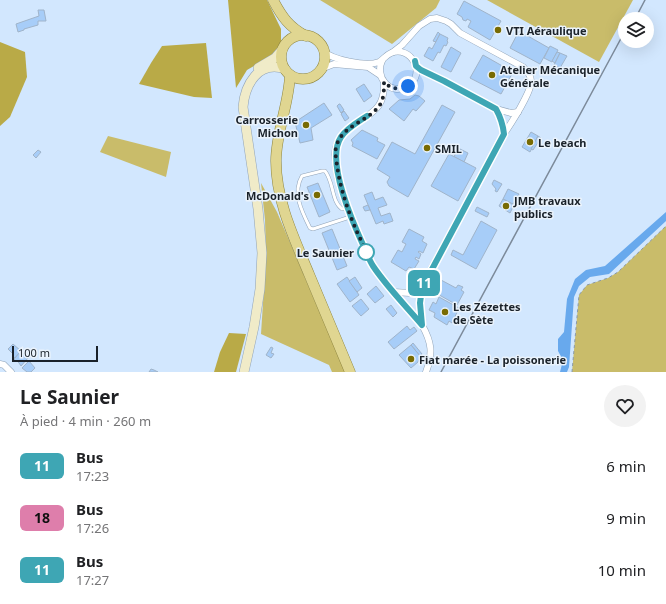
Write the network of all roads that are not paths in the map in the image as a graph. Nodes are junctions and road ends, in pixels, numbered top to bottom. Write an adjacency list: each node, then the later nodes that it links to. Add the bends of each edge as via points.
1 (273, 0): 2 (main road)
2 (280, 12): 3 (main road, via 290,26); 5 (main road, via 285,30)
3 (306, 36): 5 (main road, via 294,37); 6 (main road, via 318,42)
4 (407, 40): 7 (street); 8 (street); 17 (street, via 414,30 427,21 441,19 460,33 524,67 530,76 531,84)
5 (284, 47): 12 (main road, via 281,58); 20 (main road, via 275,58 250,75 239,97 239,118)
6 (323, 51): 9 (street, via 338,59 364,63); 11 (main road)
7 (393, 52): 8 (street, via 401,52); 9 (street)
8 (412, 57): 10 (street)
9 (383, 59): 13 (street)
10 (416, 66): 15 (street, via 414,79 408,86 395,88); 16 (street)
11 (321, 69): 13 (street, via 334,64 368,68); 14 (main road)
12 (287, 72): 14 (main road, via 301,79); 19 (main road, via 290,88); 20 (main road, via 273,67 260,72 250,83 244,98)
13 (380, 75): 15 (street)
14 (309, 78): 19 (main road, via 303,81 293,95)
15 (384, 82): 21 (street, via 381,104 347,130 340,137 336,147 337,169)
16 (496, 109): 17 (street); 18 (street, via 503,124)
17 (518, 112): 18 (street)
18 (504, 134): 23 (street)
19 (277, 146): 29 (main road, via 277,175 284,210)
20 (252, 175): 28 (main road, via 261,233 261,274 254,327)
21 (348, 208): 22 (street); 22 (lane, via 342,209 338,206 325,171 302,176 298,187 298,201 310,228)
22 (351, 216): 24 (street, via 373,265)
23 (422, 288): 24 (street, via 410,293); 25 (street)
24 (394, 292): 25 (street)
25 (422, 325): 30 (street, via 432,347)
26 (0, 364): 27 (street)
27 (12, 372)
28 (244, 372)
29 (350, 372)
30 (426, 372)

